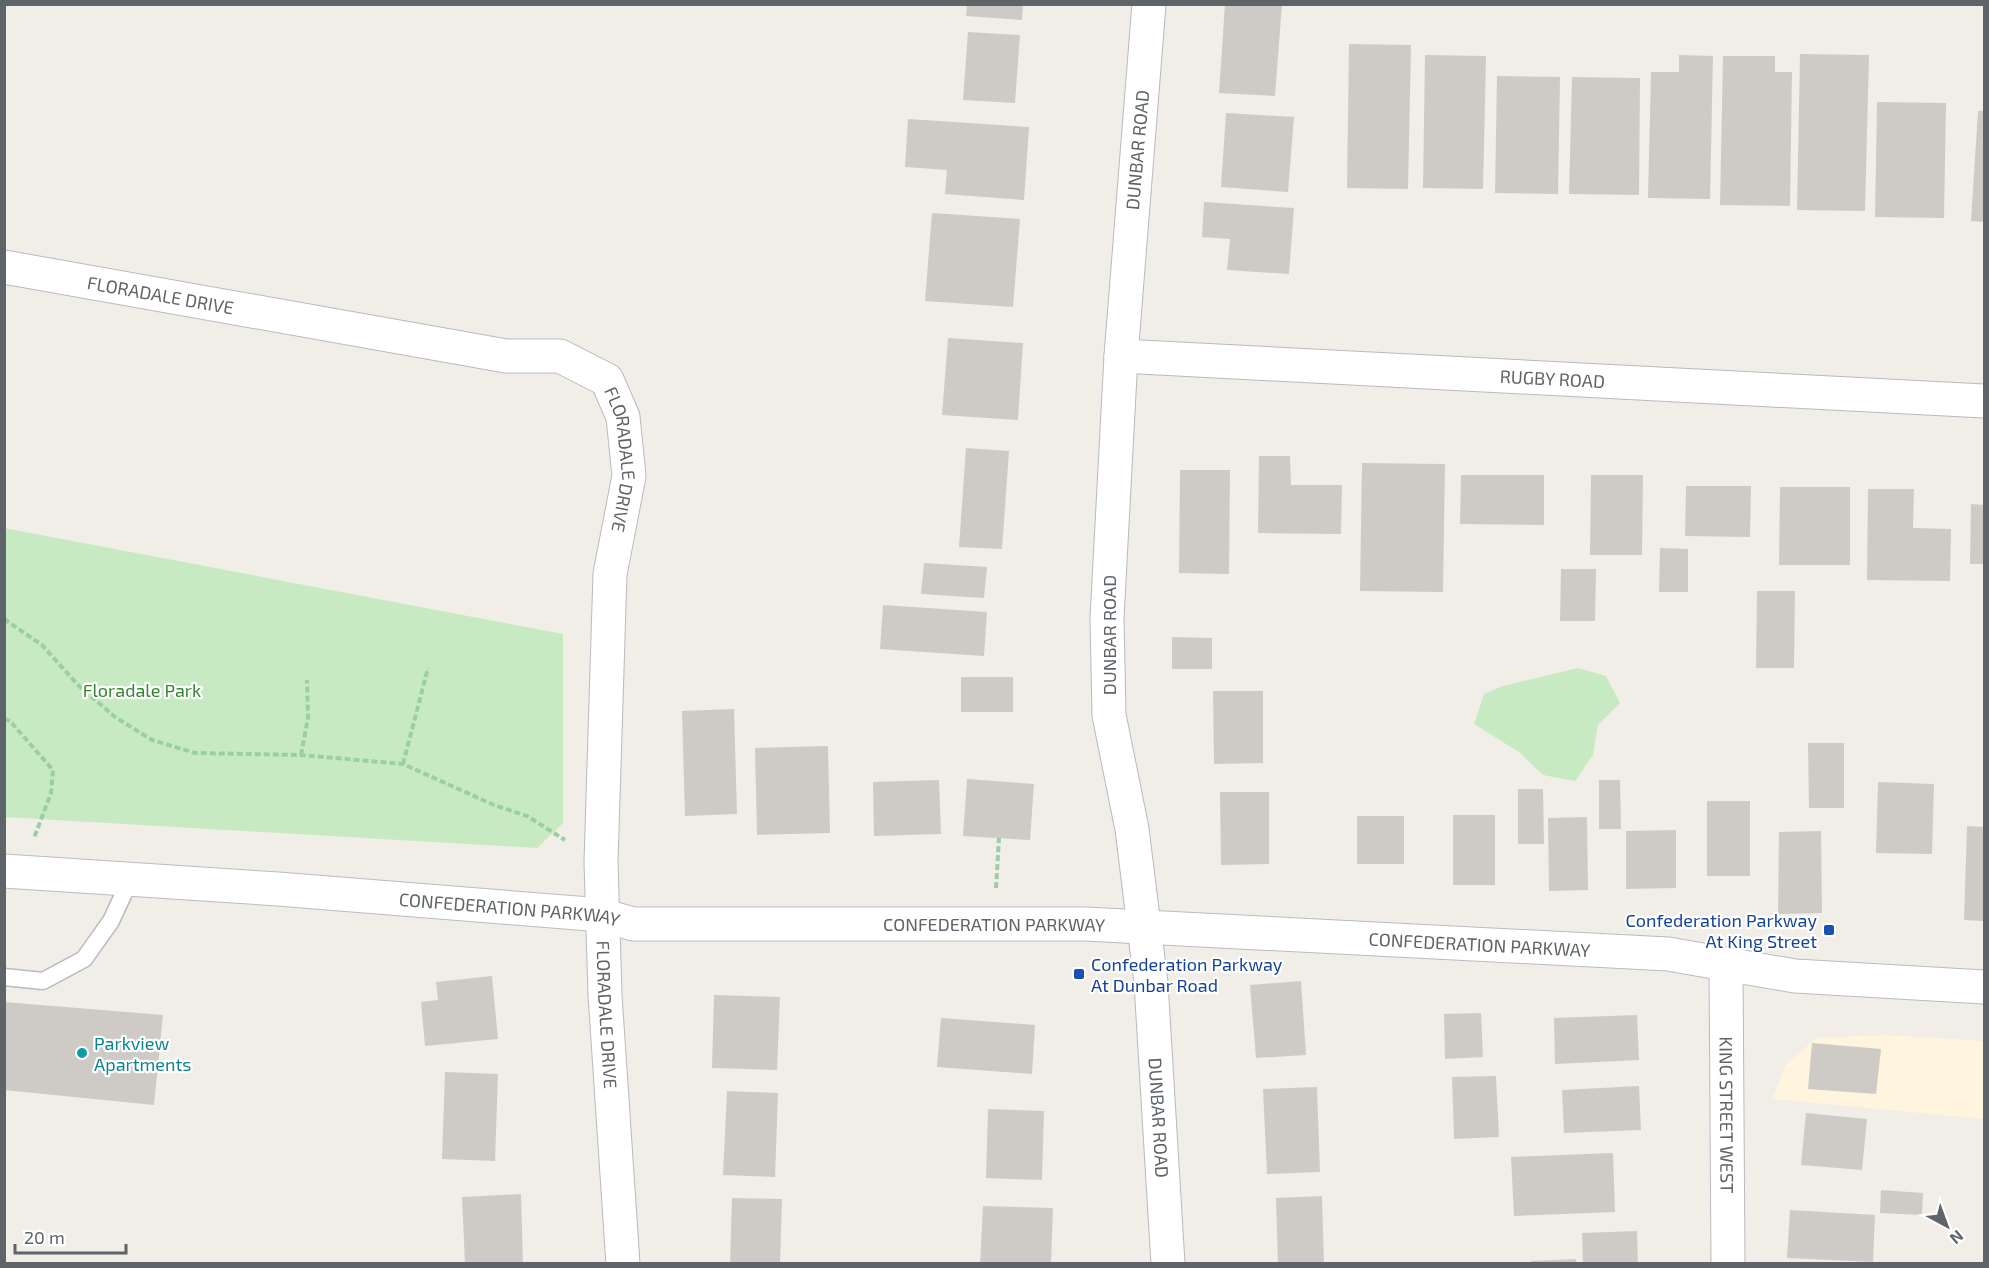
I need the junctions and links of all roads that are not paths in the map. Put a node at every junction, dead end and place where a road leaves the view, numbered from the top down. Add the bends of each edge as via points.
1 (1149, 4) edge
2 (4, 267) edge
3 (1121, 356) junction
4 (1984, 401) edge
5 (13, 872) edge
6 (130, 880) junction
7 (602, 915) junction
8 (1143, 928) junction
9 (1726, 965) junction
10 (4, 977) edge
11 (1984, 987) edge
12 (623, 1263) edge
13 (1168, 1263) edge
14 (1728, 1263) edge

1 - 3 street, DUNBAR ROAD
2 - 7 street, FLORADALE DRIVE via 506,356 560,356 607,380 623,417 628,476 610,574
3 - 4 street, RUGBY ROAD
3 - 8 street, DUNBAR ROAD via 1107,618 1109,715 1131,829
5 - 6 street, CONFEDERATION PARKWAY
6 - 7 street, CONFEDERATION PARKWAY
6 - 10 lane via 111,921 84,959 43,981
7 - 8 street, CONFEDERATION PARKWAY via 633,924 1086,924
7 - 12 street, FLORADALE DRIVE
8 - 9 street, CONFEDERATION PARKWAY via 1668,954
8 - 13 street, DUNBAR ROAD via 1151,983
9 - 11 street, CONFEDERATION PARKWAY via 1795,976
9 - 14 street, KING STREET WEST

